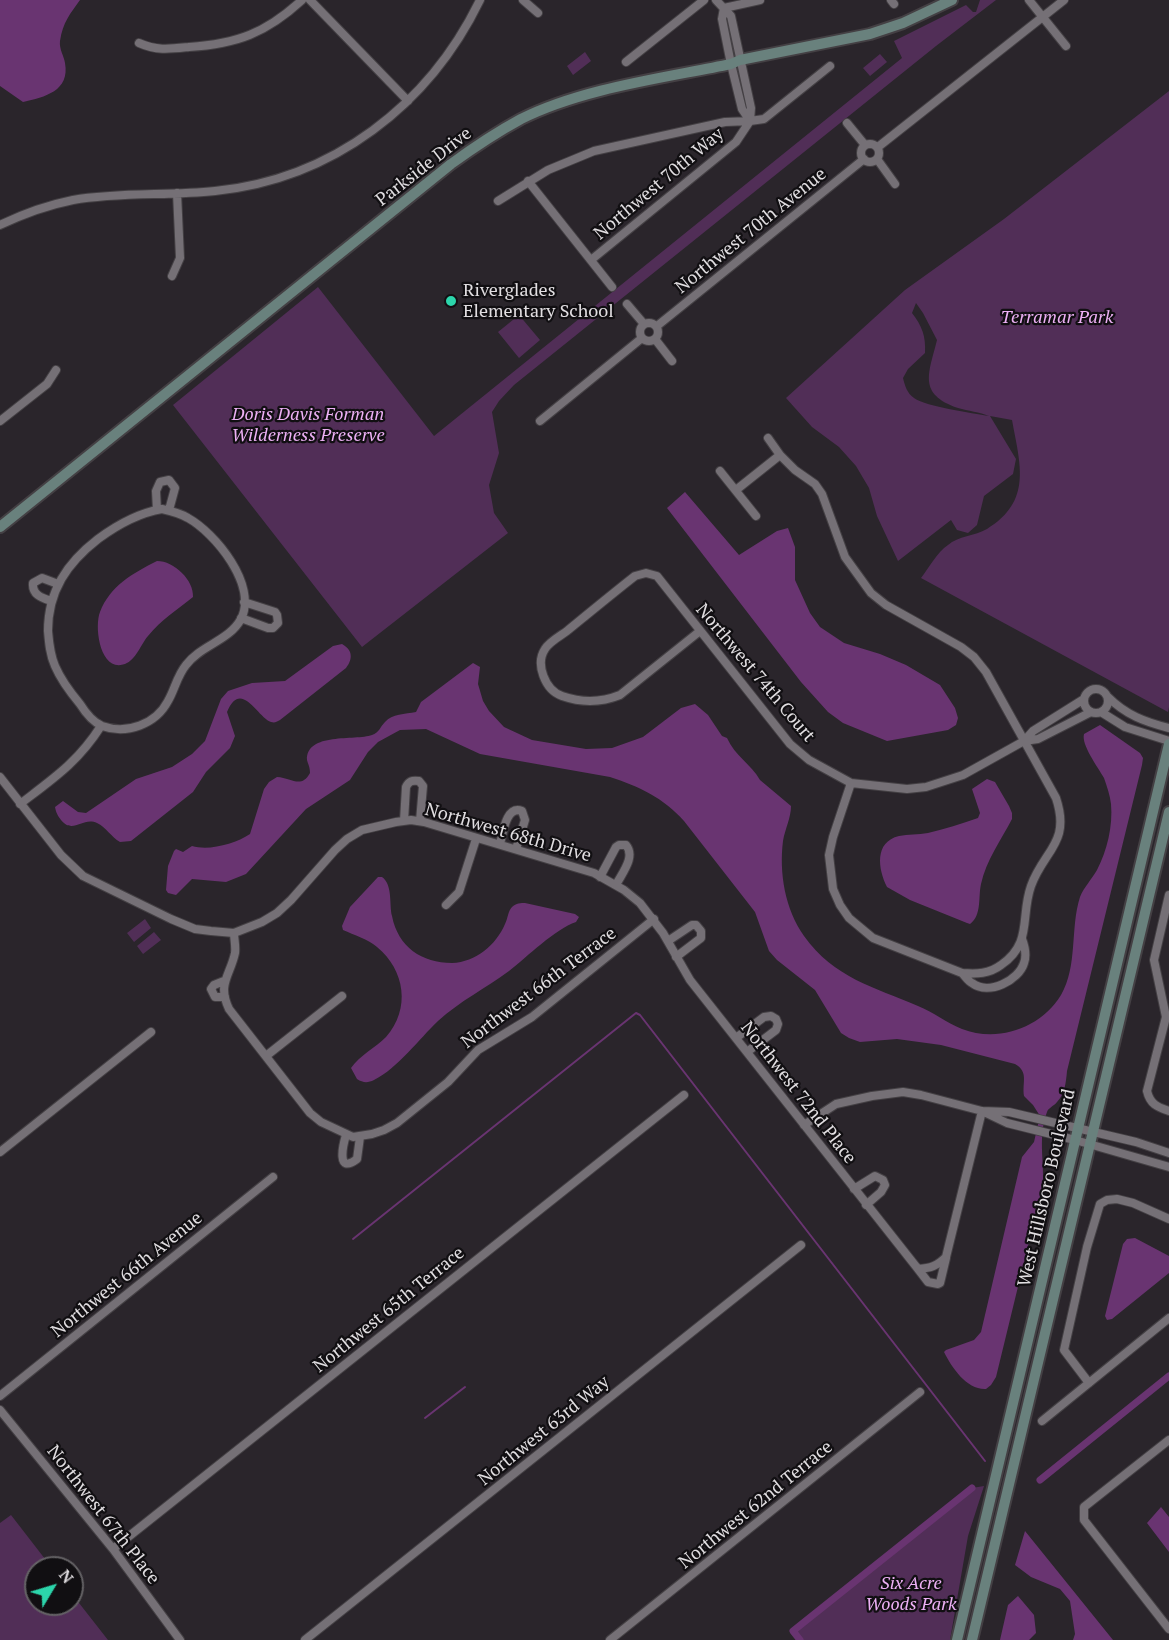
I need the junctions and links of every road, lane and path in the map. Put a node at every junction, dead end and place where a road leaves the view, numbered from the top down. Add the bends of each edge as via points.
1 (302, 0) edge
2 (310, 0) edge
3 (480, 0) edge
4 (524, 0) edge
5 (704, 0) edge
6 (716, 0) edge
7 (760, 0) edge
8 (952, 0) edge
9 (1029, 0) edge
10 (1064, 0) edge
11 (724, 8) junction
12 (538, 13) dead end
13 (1043, 17) junction
14 (732, 23) junction
15 (723, 25) junction
16 (139, 43) dead end
17 (1066, 46) dead end
18 (626, 62) dead end
19 (736, 62) junction
20 (830, 66) dead end
21 (749, 98) junction
22 (740, 100) junction
23 (408, 101) junction
24 (750, 121) junction
25 (847, 123) dead end
26 (865, 145) junction
27 (878, 147) junction
28 (864, 159) junction
29 (877, 159) junction
30 (528, 181) junction
31 (896, 183) dead end
32 (177, 194) junction
33 (498, 201) dead end
34 (0, 225) edge
35 (591, 260) junction
36 (172, 276) dead end
37 (612, 287) dead end
38 (627, 304) dead end
39 (644, 324) junction
40 (657, 326) junction
41 (642, 338) junction
42 (656, 339) junction
43 (672, 361) dead end
44 (56, 370) dead end
45 (0, 421) edge
46 (540, 421) dead end
47 (768, 438) dead end
48 (780, 455) junction
49 (720, 471) dead end
50 (736, 490) junction
51 (756, 516) dead end
52 (0, 527) edge
53 (58, 584) junction
54 (52, 597) junction
55 (244, 602) junction
56 (242, 616) junction
57 (700, 631) junction
58 (1108, 697) junction
59 (1084, 699) junction
60 (1091, 712) junction
61 (1101, 712) junction
62 (1059, 715) junction
63 (1065, 725) junction
64 (101, 726) junction
65 (1169, 728) edge
66 (1024, 741) junction
67 (1169, 742) edge
68 (0, 777) edge
69 (851, 783) junction
70 (20, 804) junction
71 (1169, 812) edge
72 (404, 821) junction
73 (420, 821) junction
74 (476, 839) junction
75 (500, 844) junction
76 (516, 849) junction
77 (600, 877) junction
78 (616, 885) junction
79 (1169, 895) edge
80 (446, 905) dead end
81 (1167, 909) edge
82 (654, 919) junction
83 (234, 933) junction
84 (1022, 939) junction
85 (668, 941) junction
86 (676, 957) junction
87 (962, 973) junction
88 (224, 981) junction
89 (342, 996) dead end
90 (225, 998) junction
91 (151, 1032) dead end
92 (736, 1038) junction
93 (747, 1052) junction
94 (266, 1056) junction
95 (684, 1095) dead end
96 (982, 1111) junction
97 (1169, 1111) edge
98 (1009, 1112) junction
99 (1007, 1123) junction
100 (804, 1125) junction
101 (1092, 1132) junction
102 (1076, 1134) junction
103 (1089, 1144) junction
104 (0, 1152) edge
105 (1169, 1153) edge
106 (1169, 1167) edge
107 (273, 1177) dead end
108 (854, 1190) junction
109 (866, 1205) junction
110 (1169, 1219) edge
111 (801, 1245) dead end
112 (946, 1257) junction
113 (918, 1269) junction
114 (1169, 1318) edge
115 (1089, 1383) junction
116 (920, 1392) dead end
117 (0, 1396) edge
118 (0, 1410) edge
119 (1042, 1421) dead end
120 (1169, 1440) edge
121 (112, 1550) junction
122 (1169, 1629) edge
123 (180, 1640) edge
124 (305, 1640) edge
125 (610, 1640) edge
126 (957, 1640) edge
127 (972, 1640) edge

1 - 16 street via 271,26 229,43 154,50
2 - 23 street
3 - 23 street via 450,54
4 - 12 street
5 - 18 street
6 - 11 street
7 - 11 street
8 - 19 street, Parkside Drive via 870,34
9 - 13 street
10 - 13 street
11 - 14 street
11 - 15 street
13 - 17 street
13 - 27 street
14 - 15 street
14 - 19 street
15 - 19 street
19 - 21 street
19 - 22 street
19 - 52 street, Parkside Drive via 583,96 522,119 484,141
20 - 24 street, Northwest 70th Way via 764,119
21 - 22 street
21 - 24 street
22 - 24 street
23 - 32 street via 363,138 304,169 246,187
24 - 30 street via 725,122 594,151
24 - 35 street, Northwest 70th Way via 736,142
25 - 26 street
26 - 27 street
26 - 28 street via 861,154
27 - 29 street
28 - 29 street
28 - 40 street, Northwest 70th Avenue
29 - 31 street
30 - 33 street
30 - 35 street
32 - 34 street via 73,201 45,207
32 - 36 street via 180,258
35 - 37 street
38 - 39 street
39 - 40 street
39 - 41 street
40 - 42 street
41 - 42 street
41 - 46 street
42 - 43 street
44 - 45 street via 47,384
47 - 48 street
48 - 50 street
48 - 66 street via 822,494 845,557 872,593 974,657
49 - 50 street
50 - 51 street
53 - 54 street
53 - 54 street via 42,578 33,583 37,595
53 - 55 street via 73,561 106,533 138,515 163,510 188,518 221,547 241,580
54 - 64 street via 48,624 54,664 88,716
55 - 56 street
55 - 56 street via 275,612 278,624 268,627
56 - 64 street via 223,638 187,663 168,701 152,720 127,729
57 - 57 street, Northwest 74th Court via 620,695 607,700 591,702 559,695 544,678 545,649 635,576 657,576
57 - 69 street, Northwest 74th Court via 790,744 809,760
58 - 59 street via 1095,689
58 - 61 street
58 - 65 street via 1132,716
59 - 60 street
59 - 62 street
60 - 61 street
60 - 63 street
61 - 67 street via 1125,727
62 - 63 street
62 - 66 street via 1033,730
63 - 66 street via 1038,739
64 - 70 street via 72,763
66 - 69 street via 945,782 907,789
66 - 84 street via 1056,798 1061,825 1027,898
67 - 102 street, West Hillsboro Boulevard
68 - 70 street
69 - 87 street via 829,855 833,889 840,905 873,938
70 - 83 street via 83,876 171,920 195,929
71 - 101 street, West Hillsboro Boulevard
72 - 73 street, Northwest 68th Drive
72 - 73 street via 406,787 414,780 423,786
72 - 83 street, Northwest 68th Drive via 362,830 347,839 277,913
73 - 74 street, Northwest 68th Drive
74 - 75 street, Northwest 68th Drive
74 - 80 street via 459,892
75 - 76 street, Northwest 68th Drive
75 - 76 street via 509,815 519,810 525,820
76 - 77 street, Northwest 68th Drive
77 - 78 street, Northwest 68th Drive
77 - 78 street via 616,847 626,845 630,858
78 - 82 street, Northwest 68th Drive
79 - 81 street
81 - 97 street via 1154,960 1166,1017 1148,1091 1157,1107
82 - 85 street, Northwest 72nd Place
82 - 94 street, Northwest 66th Terrace via 532,1017 478,1050 448,1082 384,1131 353,1136 321,1122
83 - 88 street via 235,949
84 - 87 street via 1017,950 999,967 987,973
84 - 87 street via 1025,958 1021,970 1004,983 989,988 972,984
85 - 86 street, Northwest 72nd Place
85 - 86 street via 692,925 701,931 698,942
86 - 92 street, Northwest 72nd Place
88 - 90 street
88 - 90 street via 211,989 215,997
89 - 94 street
90 - 94 street
91 - 104 street
92 - 93 street, Northwest 72nd Place
92 - 93 street via 764,1017 776,1019 776,1030
93 - 100 street, Northwest 72nd Place
95 - 121 street, Northwest 65th Terrace
96 - 98 street
96 - 99 street
96 - 100 street via 921,1095 891,1093 836,1104
96 - 112 street
98 - 99 street
98 - 102 street
99 - 102 street via 1048,1133
100 - 108 street, Northwest 72nd Place
101 - 102 street
101 - 103 street, West Hillsboro Boulevard
101 - 105 street
102 - 103 street
102 - 126 street, West Hillsboro Boulevard
103 - 106 street
103 - 127 street, West Hillsboro Boulevard
107 - 117 street, Northwest 66th Avenue
108 - 109 street, Northwest 72nd Place
108 - 109 street via 875,1176 883,1180 883,1188
109 - 113 street, Northwest 72nd Place
110 - 115 street via 1117,1199 1100,1204 1064,1350
111 - 124 street, Northwest 63rd Way
112 - 113 street via 932,1268
112 - 113 street via 938,1284 928,1282
114 - 115 street
115 - 119 street
116 - 125 street, Northwest 62nd Terrace
118 - 121 street, Northwest 67th Place
120 - 122 street via 1084,1508 1083,1514
121 - 123 street, Northwest 67th Place

